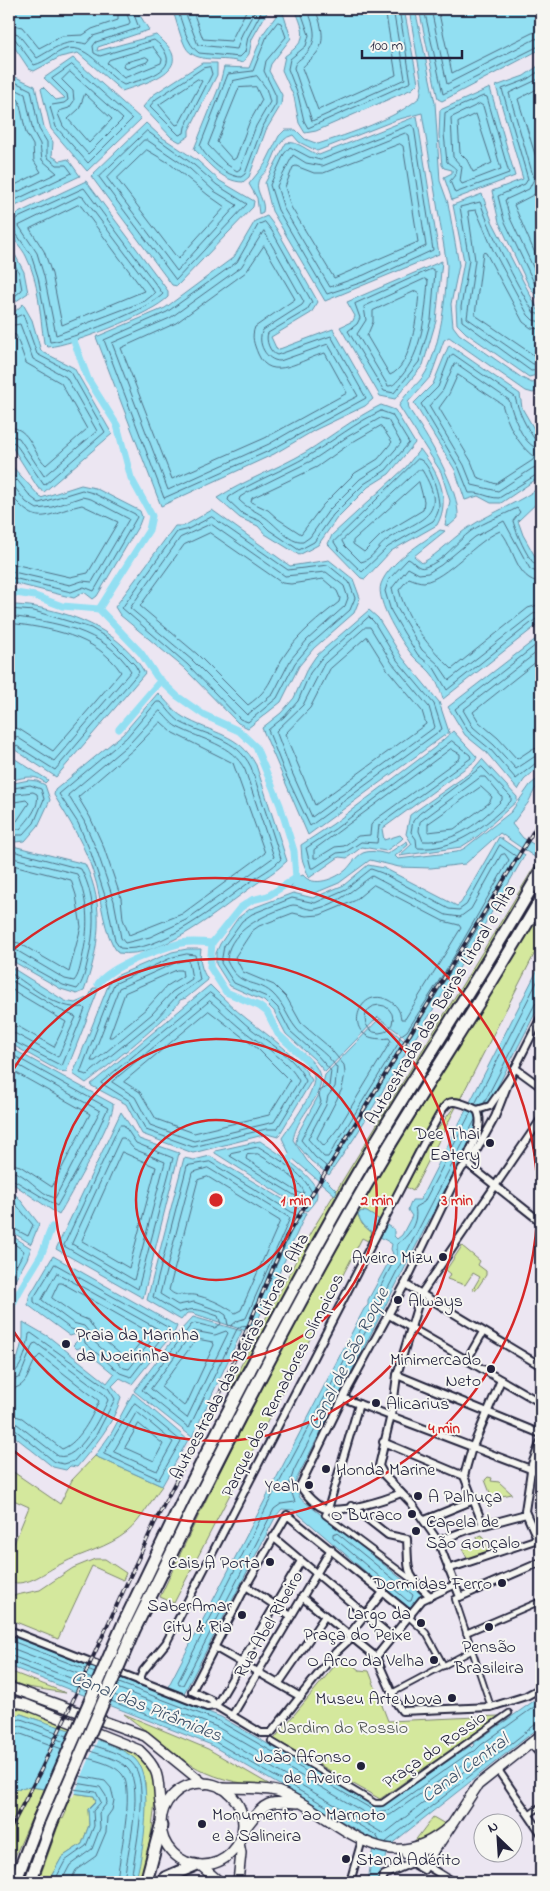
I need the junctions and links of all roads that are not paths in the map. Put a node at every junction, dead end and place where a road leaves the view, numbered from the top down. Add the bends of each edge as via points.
1 (541, 871) edge
2 (541, 898) edge
3 (541, 1017) edge
4 (515, 1068) junction
5 (511, 1076) junction
6 (541, 1087) edge
7 (477, 1110) junction
8 (541, 1119) edge
9 (468, 1164) junction
10 (496, 1186) junction
11 (541, 1222) edge
12 (405, 1284) junction
13 (421, 1294) junction
14 (389, 1315) junction
15 (410, 1328) junction
16 (483, 1332) junction
17 (468, 1360) junction
18 (541, 1366) edge
19 (397, 1375) junction
20 (501, 1380) junction
21 (343, 1398) junction
22 (541, 1403) edge
23 (359, 1404) junction
24 (487, 1412) junction
25 (391, 1415) junction
26 (541, 1434) edge
27 (541, 1441) edge
28 (383, 1442) junction
29 (473, 1447) junction
30 (531, 1470) junction
31 (541, 1473) edge
32 (464, 1476) junction
33 (401, 1493) junction
34 (474, 1500) junction
35 (351, 1506) junction
36 (328, 1509) junction
37 (526, 1514) junction
38 (425, 1520) junction
39 (483, 1525) junction
40 (273, 1537) junction
41 (540, 1538) edge
42 (438, 1541) junction
43 (541, 1547) edge
44 (332, 1549) junction
45 (301, 1561) junction
46 (541, 1562) edge
47 (448, 1569) junction
48 (316, 1573) junction
49 (412, 1580) junction
50 (454, 1585) junction
51 (246, 1586) junction
52 (384, 1591) junction
53 (430, 1596) junction
54 (302, 1597) junction
55 (460, 1597) junction
56 (541, 1601) edge
57 (276, 1605) junction
58 (365, 1613) junction
59 (291, 1616) junction
60 (325, 1616) junction
61 (410, 1616) junction
62 (9, 1630) edge
63 (466, 1634) junction
64 (349, 1637) junction
65 (392, 1637) junction
66 (214, 1647) junction
67 (471, 1651) junction
68 (376, 1657) junction
69 (242, 1662) junction
70 (444, 1666) junction
71 (259, 1671) junction
72 (139, 1681) junction
73 (278, 1683) junction
74 (9, 1687) edge
75 (541, 1688) edge
76 (392, 1693) junction
77 (301, 1697) junction
78 (9, 1701) edge
79 (216, 1706) junction
80 (491, 1707) junction
81 (509, 1713) dead end
82 (232, 1716) junction
83 (541, 1735) edge
84 (271, 1741) dead end
85 (531, 1744) junction
86 (541, 1755) edge
87 (498, 1770) junction
88 (204, 1784) junction
89 (221, 1788) junction
90 (301, 1804) junction
91 (541, 1806) edge
92 (529, 1815) junction
93 (162, 1820) junction
94 (243, 1831) junction
95 (541, 1833) edge
96 (440, 1839) junction
97 (362, 1840) junction
98 (239, 1843) junction
99 (418, 1849) junction
100 (197, 1865) junction
101 (428, 1865) junction
102 (20, 1867) junction
103 (9, 1882) edge
104 (15, 1882) edge
105 (30, 1882) edge
106 (146, 1882) edge
107 (161, 1882) edge
108 (220, 1882) edge
109 (238, 1882) edge
110 (350, 1882) edge
111 (382, 1882) edge
112 (453, 1882) edge

1 - 102 highway, Autoestrada das Beiras Litoral e Alta, bridge via 370,1151 306,1264 182,1502 122,1627
2 - 105 highway, Autoestrada das Beiras Litoral e Alta, bridge via 382,1157 257,1382 134,1630 51,1824
3 - 4 street
4 - 5 street
4 - 6 street
5 - 7 street via 490,1106
5 - 9 street via 495,1117
7 - 9 street via 481,1125 471,1146
7 - 72 street, Parque dos Remadores Olímpicos via 455,1100 440,1114 166,1643 143,1671
8 - 10 street
9 - 10 street
9 - 12 street via 455,1180
10 - 11 street
10 - 13 street
12 - 13 street
12 - 14 street
13 - 15 street
13 - 16 street
14 - 15 street
14 - 21 street
15 - 17 street
15 - 19 street
16 - 17 street
16 - 18 street
17 - 20 street
19 - 24 street
19 - 25 street
20 - 22 street
20 - 24 street
21 - 23 street
21 - 36 street via 300,1484 306,1494
23 - 25 street
23 - 36 street
24 - 26 street
24 - 29 street
25 - 28 street
25 - 29 street
27 - 30 street
28 - 32 street
28 - 33 street via 380,1470
29 - 30 street
29 - 32 street
30 - 31 street
30 - 37 street
32 - 34 street
33 - 35 street
33 - 38 street
34 - 38 street
34 - 39 street
35 - 36 street
35 - 49 street via 392,1536 407,1539
36 - 49 street via 325,1515
37 - 39 street
37 - 41 street
38 - 42 street
39 - 42 street
40 - 44 street via 287,1515
40 - 45 street
40 - 51 street
41 - 43 street
41 - 47 street
42 - 47 street
44 - 48 street, Rua Abel Ribeiro
44 - 52 street
45 - 48 street
45 - 57 street
46 - 55 street
47 - 50 street
48 - 54 street, Rua Abel Ribeiro
48 - 58 street
49 - 53 street
50 - 53 street
50 - 55 street
51 - 57 street
51 - 66 street
52 - 58 street
52 - 61 street
53 - 61 street via 422,1600
54 - 59 street, Rua Abel Ribeiro
54 - 60 street
55 - 63 street via 455,1599
56 - 63 street
57 - 59 street
57 - 69 street
58 - 64 street
58 - 65 street
59 - 71 street, Rua Abel Ribeiro
60 - 64 street
60 - 73 street
61 - 65 street
61 - 70 street via 426,1633
62 - 72 street
63 - 67 street
64 - 68 street
64 - 77 street
65 - 68 street
66 - 69 street
66 - 79 street via 192,1691
67 - 70 street
67 - 80 street
68 - 76 street
69 - 71 street
69 - 79 street
70 - 76 street
71 - 73 street
71 - 82 street, Rua Abel Ribeiro
72 - 79 street via 207,1707
73 - 77 street
74 - 88 main road via 145,1736
75 - 80 street
76 - 80 street via 402,1711
77 - 82 street via 271,1733 261,1733
78 - 93 main road via 25,1704 139,1750 159,1776
79 - 82 street
81 - 84 street, Praça do Rossio via 382,1802 375,1803
83 - 85 main road
85 - 86 street
85 - 87 main road
87 - 92 street
87 - 96 main road via 478,1784
88 - 89 main road
88 - 93 main road via 178,1792 168,1802
89 - 90 main road via 280,1792
89 - 94 main road via 239,1806
90 - 94 main road via 268,1803
90 - 97 main road
91 - 92 street
92 - 95 street
93 - 100 main road via 164,1839 171,1852
93 - 106 highway
94 - 98 main road
96 - 99 main road
96 - 101 street
97 - 99 main road via 403,1854
97 - 110 street
98 - 100 main road via 220,1861
98 - 109 main road
99 - 101 street via 424,1864
100 - 107 highway
100 - 108 main road
101 - 111 street via 424,1870 412,1862 384,1875
101 - 112 street
102 - 103 highway
102 - 104 highway, Autoestrada das Beiras Litoral e Alta

